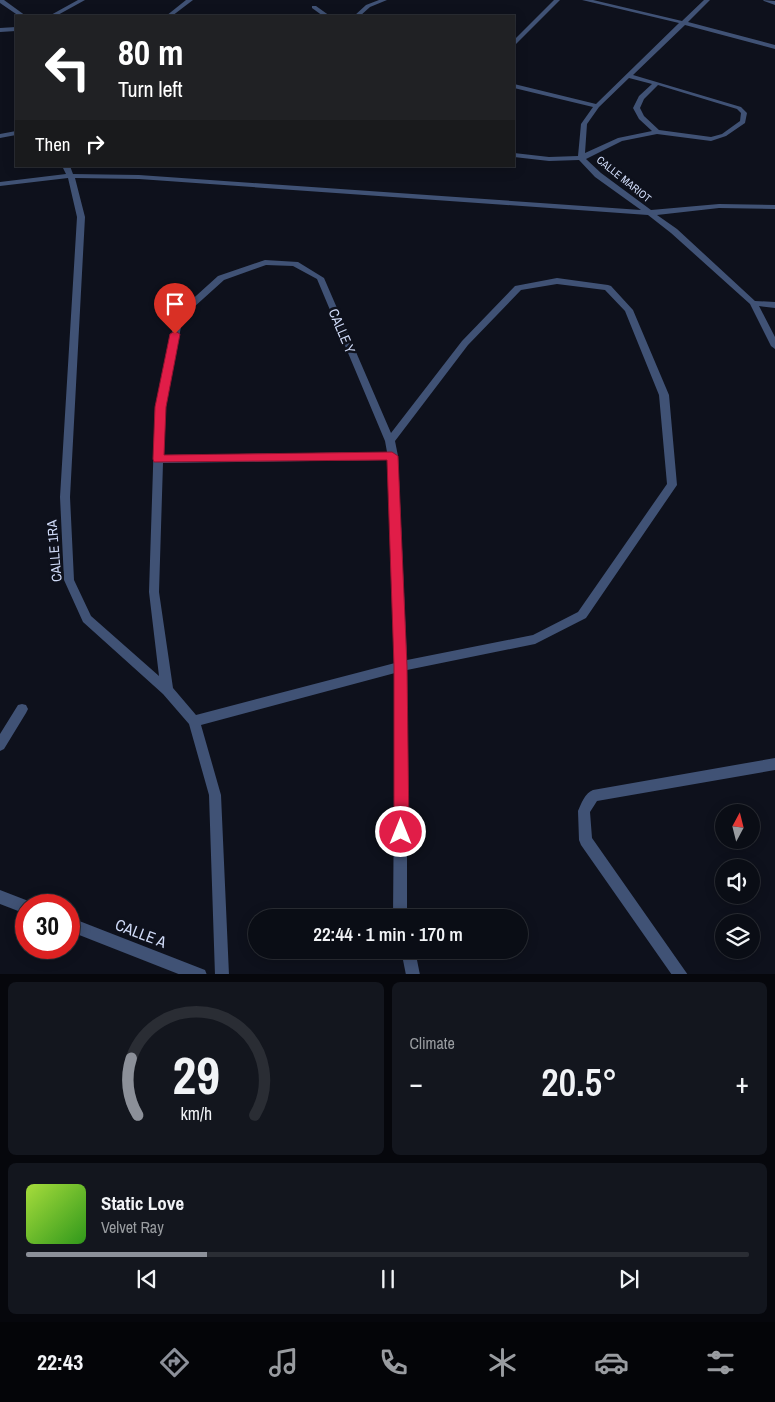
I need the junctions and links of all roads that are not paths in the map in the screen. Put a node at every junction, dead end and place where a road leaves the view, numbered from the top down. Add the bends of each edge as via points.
1 (0, 0) edge
2 (82, 0) edge
3 (190, 0) edge
4 (384, 0) edge
5 (557, 0) edge
6 (585, 0) edge
7 (707, 0) edge
8 (766, 0) edge
9 (775, 2) edge
10 (314, 7) dead end
11 (22, 15) edge
12 (54, 15) edge
13 (170, 15) edge
14 (326, 15) edge
15 (358, 15) edge
16 (685, 23) junction
17 (15, 29) edge
18 (0, 30) edge
19 (515, 42) edge
20 (775, 47) edge
21 (628, 76) junction
22 (657, 83) junction
23 (515, 86) edge
24 (597, 106) junction
25 (657, 132) junction
26 (15, 133) edge
27 (0, 136) edge
28 (515, 155) edge
29 (581, 158) junction
30 (68, 171) edge
31 (0, 184) edge
32 (775, 207) edge
33 (649, 213) junction
34 (753, 303) junction
35 (775, 305) edge
36 (775, 346) edge
37 (390, 441) junction
38 (392, 456) junction
39 (158, 459) junction
40 (400, 666) junction
41 (167, 690) junction
42 (22, 710) dead end
43 (194, 721) junction
44 (0, 745) edge
45 (775, 764) edge
46 (0, 897) edge
47 (15, 903) edge
48 (400, 909) edge
49 (80, 928) edge
50 (410, 959) edge
51 (200, 974) edge
52 (222, 974) edge
53 (413, 974) edge
54 (681, 974) edge

1 - 11 street
2 - 12 street
3 - 13 street
4 - 15 street via 368,6
5 - 19 street
6 - 16 street
7 - 16 street, CALLE MARIOT
8 - 9 street
10 - 14 street
16 - 20 street
16 - 21 street, CALLE MARIOT
17 - 18 street
21 - 22 street
21 - 24 street, CALLE MARIOT
22 - 25 street via 638,100 636,108 638,115
22 - 25 street via 739,108 744,113 743,122 724,135 711,139
23 - 24 street
24 - 29 street, CALLE MARIOT via 584,124
25 - 29 street via 620,139
26 - 27 street
28 - 29 street
29 - 33 street, CALLE MARIOT via 598,175
30 - 31 street
30 - 33 street
30 - 41 street, CALLE 1RA via 81,217 64,498 69,580 88,619
32 - 33 street via 719,206
33 - 34 street, CALLE MARIOT via 674,231
34 - 35 street
34 - 36 street, CALLE MARIOT
37 - 38 street, CALLE Y
37 - 39 street, CALLE Y via 320,278 294,264 265,262 221,278 179,316 160,407
37 - 40 street via 465,343 518,288 557,281 608,288 629,310 664,396 672,486 582,615 535,639
38 - 39 street
38 - 40 street, CALLE Y
39 - 41 street, CALLE Y via 154,592
40 - 43 street
40 - 48 street, CALLE Y
41 - 43 street, CALLE 1RA
42 - 44 street
43 - 52 street, CALLE 1RA via 215,795
45 - 54 street via 592,796 584,811 586,840
46 - 47 street
49 - 51 street, CALLE A
50 - 53 street

